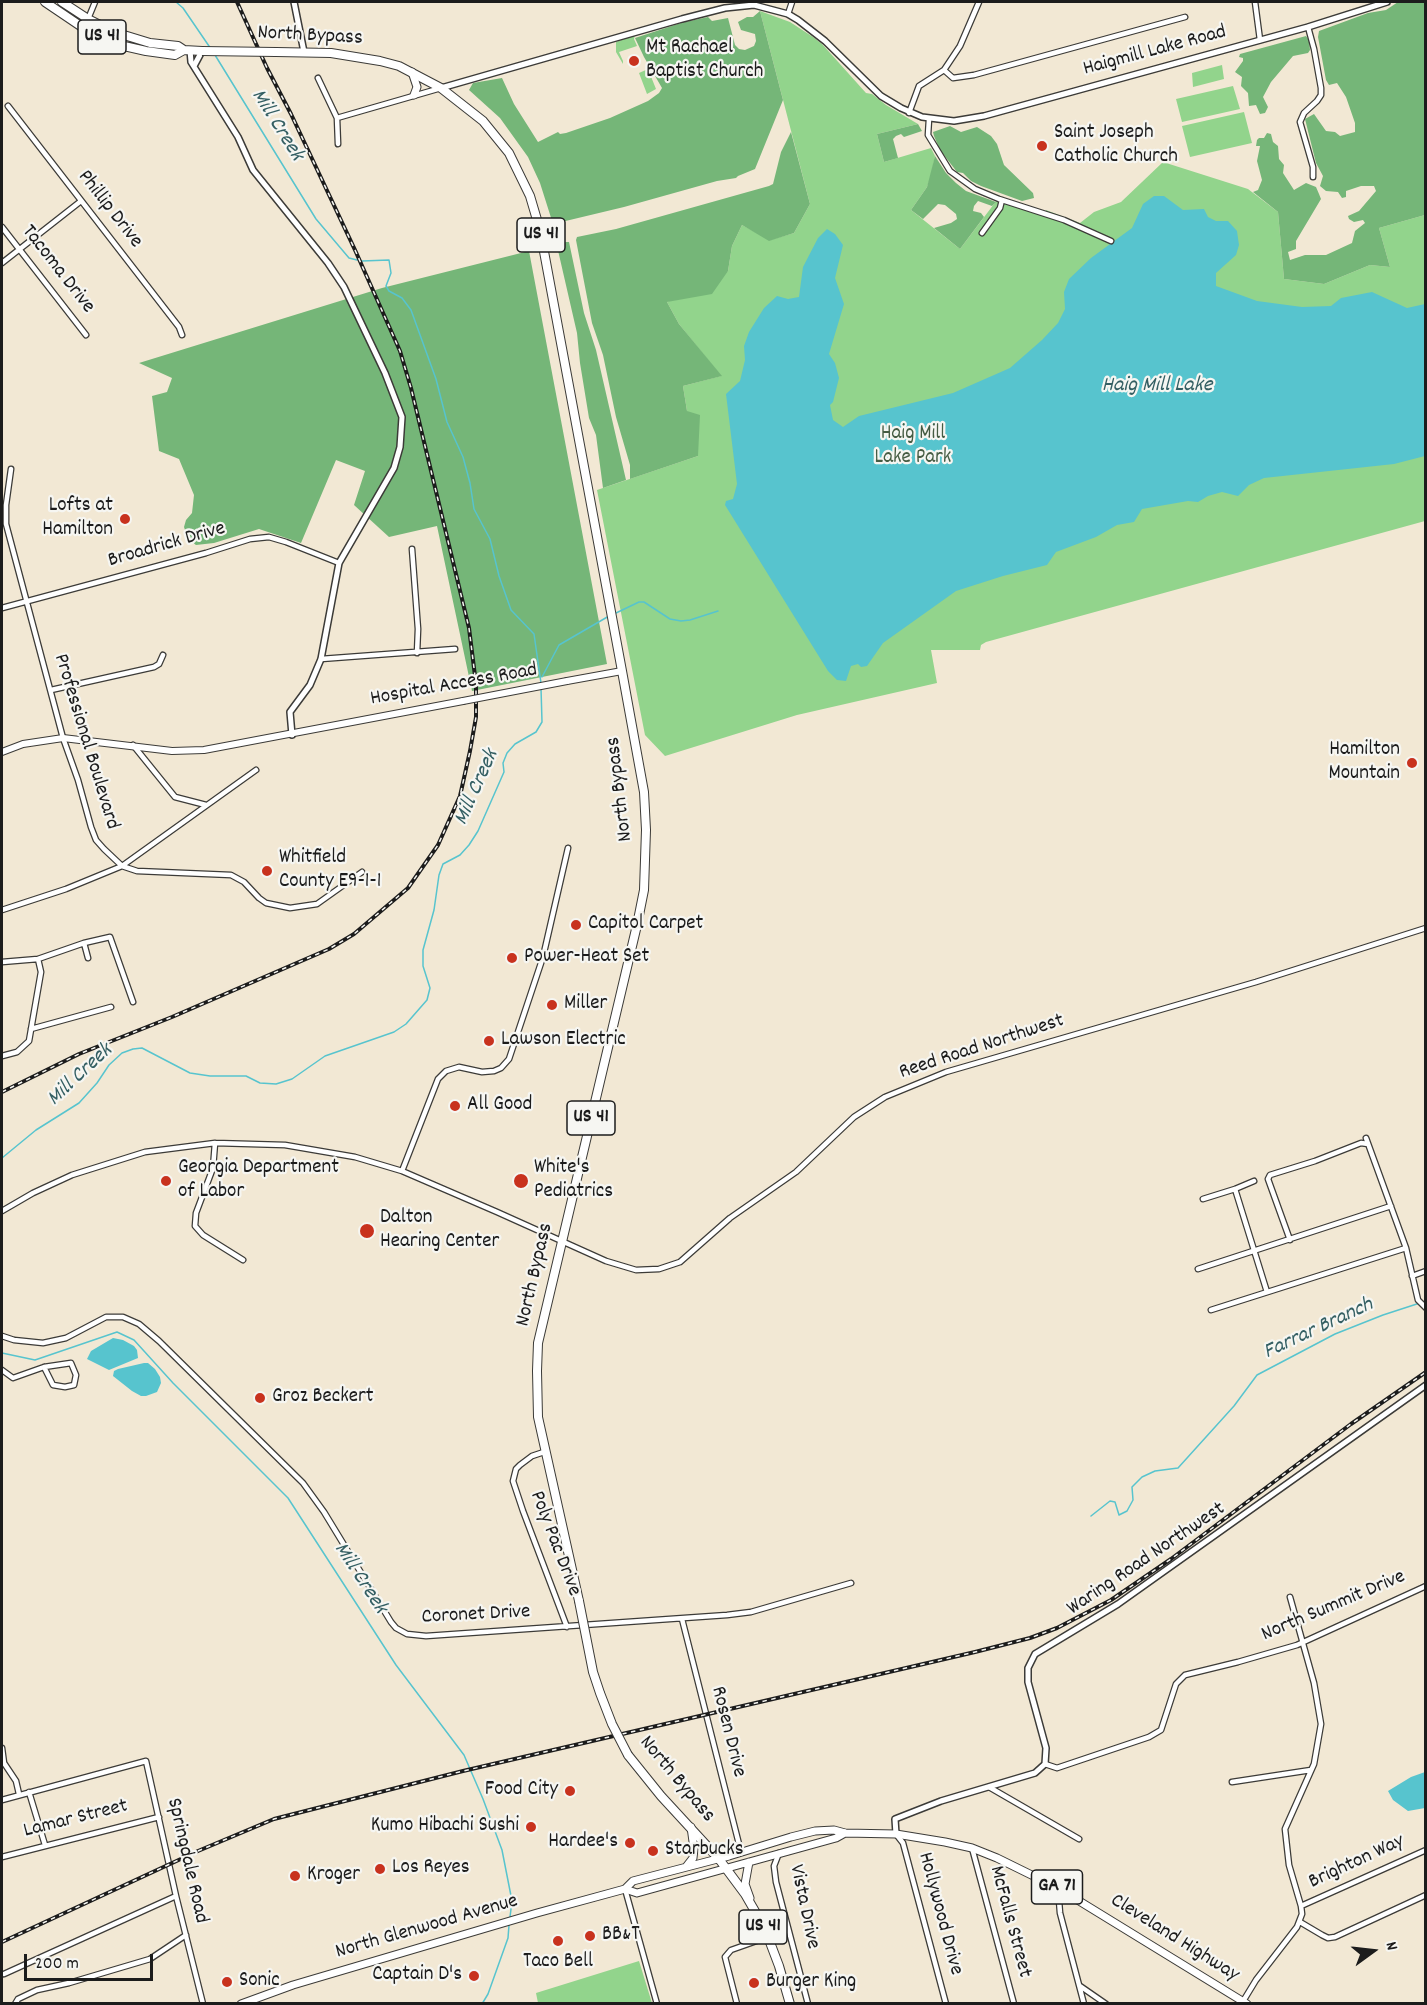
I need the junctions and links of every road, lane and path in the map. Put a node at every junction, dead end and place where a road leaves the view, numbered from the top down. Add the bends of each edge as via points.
1 (45, 2) edge
2 (62, 2) edge
3 (95, 2) edge
4 (294, 2) edge
5 (792, 2) edge
6 (979, 2) edge
7 (1255, 2) edge
8 (1387, 2) edge
9 (788, 14) junction
10 (1185, 17) dead end
11 (88, 19) junction
12 (1308, 27) junction
13 (1260, 40) junction
14 (187, 50) junction
15 (202, 51) junction
16 (304, 52) junction
17 (194, 66) junction
18 (945, 70) junction
19 (412, 72) junction
20 (318, 78) dead end
21 (441, 88) junction
22 (414, 95) junction
23 (8, 106) dead end
24 (909, 113) junction
25 (337, 118) junction
26 (929, 119) junction
27 (338, 144) dead end
28 (1313, 177) dead end
29 (1002, 200) junction
30 (81, 201) junction
31 (2, 226) edge
32 (982, 233) dead end
33 (1112, 242) dead end
34 (20, 249) junction
35 (2, 263) edge
36 (86, 335) dead end
37 (182, 335) dead end
38 (11, 469) dead end
39 (412, 549) dead end
40 (339, 563) junction
41 (26, 602) junction
42 (2, 608) edge
43 (455, 649) dead end
44 (417, 653) junction
45 (163, 655) dead end
46 (321, 659) junction
47 (622, 671) junction
48 (51, 690) junction
49 (291, 735) junction
50 (63, 738) junction
51 (133, 746) junction
52 (2, 752) edge
53 (256, 770) dead end
54 (207, 806) junction
55 (568, 848) dead end
56 (122, 866) junction
57 (362, 872) dead end
58 (2, 910) edge
59 (1425, 928) edge
60 (84, 943) junction
61 (88, 958) dead end
62 (38, 959) junction
63 (2, 962) edge
64 (133, 1002) dead end
65 (111, 1007) dead end
66 (31, 1029) junction
67 (2, 1056) edge
68 (215, 1143) junction
69 (402, 1171) junction
70 (1254, 1181) dead end
71 (1235, 1189) junction
72 (1203, 1199) dead end
73 (1391, 1206) junction
74 (2, 1211) edge
75 (1290, 1240) junction
76 (562, 1241) junction
77 (1406, 1248) junction
78 (1255, 1252) junction
79 (243, 1260) dead end
80 (1198, 1269) dead end
81 (1425, 1271) edge
82 (1412, 1276) junction
83 (1267, 1292) junction
84 (1425, 1308) edge
85 (1211, 1310) dead end
86 (2, 1336) edge
87 (44, 1367) junction
88 (2, 1370) edge
89 (1425, 1385) edge
90 (544, 1452) junction
91 (851, 1584) dead end
92 (1425, 1586) edge
93 (1290, 1597) dead end
94 (682, 1619) junction
95 (567, 1627) junction
96 (1303, 1642) junction
97 (2, 1748) edge
98 (1045, 1764) junction
99 (1311, 1770) junction
100 (1232, 1782) dead end
101 (989, 1787) junction
102 (29, 1792) junction
103 (19, 1794) junction
104 (2, 1800) edge
105 (159, 1817) junction
106 (691, 1827) junction
107 (845, 1833) junction
108 (896, 1834) junction
109 (1080, 1839) dead end
110 (45, 1845) junction
111 (972, 1848) junction
112 (1425, 1850) edge
113 (741, 1852) junction
114 (779, 1853) junction
115 (2, 1857) edge
116 (719, 1859) junction
117 (749, 1862) junction
118 (686, 1867) junction
119 (726, 1869) junction
120 (1058, 1888) junction
121 (625, 1889) junction
122 (1425, 1895) edge
123 (176, 1896) junction
124 (1301, 1906) junction
125 (755, 1911) junction
126 (1300, 1922) junction
127 (186, 1935) junction
128 (768, 1937) junction
129 (4, 1974) dead end
130 (1080, 1986) junction
131 (1244, 2003) edge
132 (15, 2004) edge
133 (203, 2004) edge
134 (241, 2004) edge
135 (657, 2004) edge
136 (737, 2004) edge
137 (790, 2004) edge
138 (808, 2004) edge
139 (946, 2004) edge
140 (1014, 2004) edge
141 (1084, 2004) edge
142 (1106, 2004) edge

1 - 14 highway, US 41 via 82,27 124,46 168,54
2 - 11 highway, US 41
3 - 11 street
4 - 16 street
5 - 9 street
6 - 18 street
7 - 13 street
8 - 12 street, Haigmill Lake Road
9 - 21 street via 754,5 725,8
9 - 24 street, Haigmill Lake Road via 825,41 881,96
10 - 18 street via 960,78 953,78
11 - 14 highway, US 41 via 131,38
12 - 13 street, Haigmill Lake Road
12 - 28 street via 1321,95 1300,122
13 - 26 street, Haigmill Lake Road via 984,116 954,121
14 - 15 highway, North Bypass / US 41
14 - 17 street
15 - 16 highway, North Bypass / US 41, bridge
15 - 17 street
16 - 19 highway, North Bypass / US 41 via 356,56
17 - 40 street via 238,137 253,170 344,287 386,373 402,417 394,468
18 - 24 street via 919,87
19 - 21 highway, North Bypass / US 41
19 - 22 main road via 417,87
20 - 25 street
21 - 22 street
21 - 47 highway, North Bypass / US 41 via 483,121 499,140 530,196 540,230
22 - 25 street
23 - 30 street, Phillip Drive
24 - 26 street, Haigmill Lake Road
25 - 27 street
26 - 29 street via 928,135 950,171 975,189
29 - 32 street
29 - 33 street via 1064,220
30 - 34 street
30 - 37 street, Phillip Drive
31 - 34 street, Tacoma Drive
34 - 35 street
34 - 36 street, Tacoma Drive
38 - 41 street, Professional Boulevard via 6,524
39 - 44 street
40 - 41 street, Broadrick Drive via 269,537 250,539
40 - 46 street
41 - 42 street, Broadrick Drive
41 - 48 street, Professional Boulevard
43 - 44 street
44 - 46 street
45 - 48 street via 154,667
46 - 49 street via 310,685 290,712
47 - 49 main road, Hospital Access Road, bridge
47 - 76 highway, North Bypass / US 41 via 644,792 644,890
48 - 50 street, Professional Boulevard
49 - 51 main road, Hospital Access Road via 204,750
50 - 51 main road, Hospital Access Road
50 - 52 main road, Hospital Access Road
50 - 56 street, Professional Boulevard via 96,840
51 - 54 street via 175,797
53 - 54 street
54 - 56 street
55 - 69 street via 543,957 509,1059 494,1071 459,1067 438,1079
56 - 57 street via 137,871 231,875 266,903 290,908 317,904
56 - 58 street
59 - 76 street, Reed Road Northwest via 1256,982 946,1072 895,1093 854,1117 796,1172 672,1265 636,1270 606,1262
60 - 61 street
60 - 62 street
60 - 64 street via 110,937
62 - 63 street
62 - 66 street via 41,972
65 - 66 street
66 - 67 street via 29,1041 17,1052
68 - 69 street, Reed Road Northwest via 303,1147
68 - 74 street, Reed Road Northwest via 145,1152 94,1167
68 - 79 street via 213,1168 195,1226
69 - 76 street, Reed Road Northwest
70 - 71 street
71 - 72 street
71 - 78 street
73 - 75 street
73 - 75 street via 1367,1141 1361,1143 1270,1175 1268,1179
73 - 77 street
75 - 78 street
76 - 90 highway, North Bypass / US 41 via 538,1343 537,1399
77 - 82 street
77 - 83 street
78 - 80 street
78 - 83 street
81 - 82 street
82 - 84 street via 1418,1300
83 - 85 street
86 - 95 street, Coronet Drive via 43,1343 66,1338 106,1317 123,1317 139,1324 303,1483 391,1622 403,1632 426,1636
87 - 87 street via 71,1363 76,1375 74,1385 53,1385
87 - 88 street via 13,1378
89 - 98 street, Waring Road Northwest via 1118,1604 1035,1654 1028,1668 1028,1682 1047,1752
90 - 95 street, Poly Pac Drive via 520,1465 513,1481
90 - 106 highway, North Bypass / US 41, bridge via 593,1672 612,1724 628,1755
91 - 94 street, Coronet Drive via 751,1612
92 - 96 street, North Summit Drive
93 - 96 street
94 - 95 street, Coronet Drive
94 - 113 street, Rosen Drive
96 - 98 street, North Summit Drive via 1185,1675 1176,1684 1161,1730 1057,1768
96 - 99 street via 1320,1714
97 - 103 street via 4,1763
98 - 101 street via 1035,1773
99 - 100 street
99 - 124 street via 1285,1829 1288,1865
101 - 108 street via 895,1819
101 - 109 street
102 - 103 street
102 - 105 street, Springdale Road via 146,1761
102 - 110 street
103 - 104 street
105 - 110 street, Lamar Street
105 - 123 street, Springdale Road
106 - 116 highway, North Bypass / US 41
106 - 118 main road via 693,1858
107 - 108 main road, Cleveland Highway / GA 71
107 - 113 main road, Cleveland Highway / GA 71 via 815,1831
107 - 114 main road, Cleveland Highway / GA 71
108 - 111 main road, Cleveland Highway / GA 71
108 - 139 street, Hollywood Drive via 903,1843
110 - 115 street, Lamar Street
111 - 120 main road, Cleveland Highway / GA 71
111 - 140 street, McFalls Street
112 - 124 street, Brighton Way
113 - 116 main road, Cleveland Highway / GA 71
114 - 117 main road, Cleveland Highway / GA 71
114 - 138 street, Vista Drive via 774,1866 776,1882
116 - 118 main road, North Glenwood Avenue
116 - 119 highway, North Bypass / US 41
117 - 119 main road, Cleveland Highway / GA 71
117 - 125 main road via 745,1884
118 - 121 main road, North Glenwood Avenue via 633,1881
119 - 121 main road, North Glenwood Avenue via 637,1893
119 - 125 highway, North Bypass / US 41
120 - 130 street
120 - 131 main road, Cleveland Highway / GA 71
121 - 134 main road, North Glenwood Avenue via 272,1991
121 - 135 street
122 - 126 street, Brighton Way via 1328,1938
123 - 127 street, Springdale Road
123 - 129 street
124 - 126 street
125 - 128 highway, North Bypass / US 41
126 - 131 street via 1256,1980
127 - 132 street via 150,1959 37,1990
127 - 133 street, Springdale Road
128 - 136 street via 731,1950 724,1957
128 - 137 highway, North Bypass / US 41
130 - 141 street
130 - 142 street

